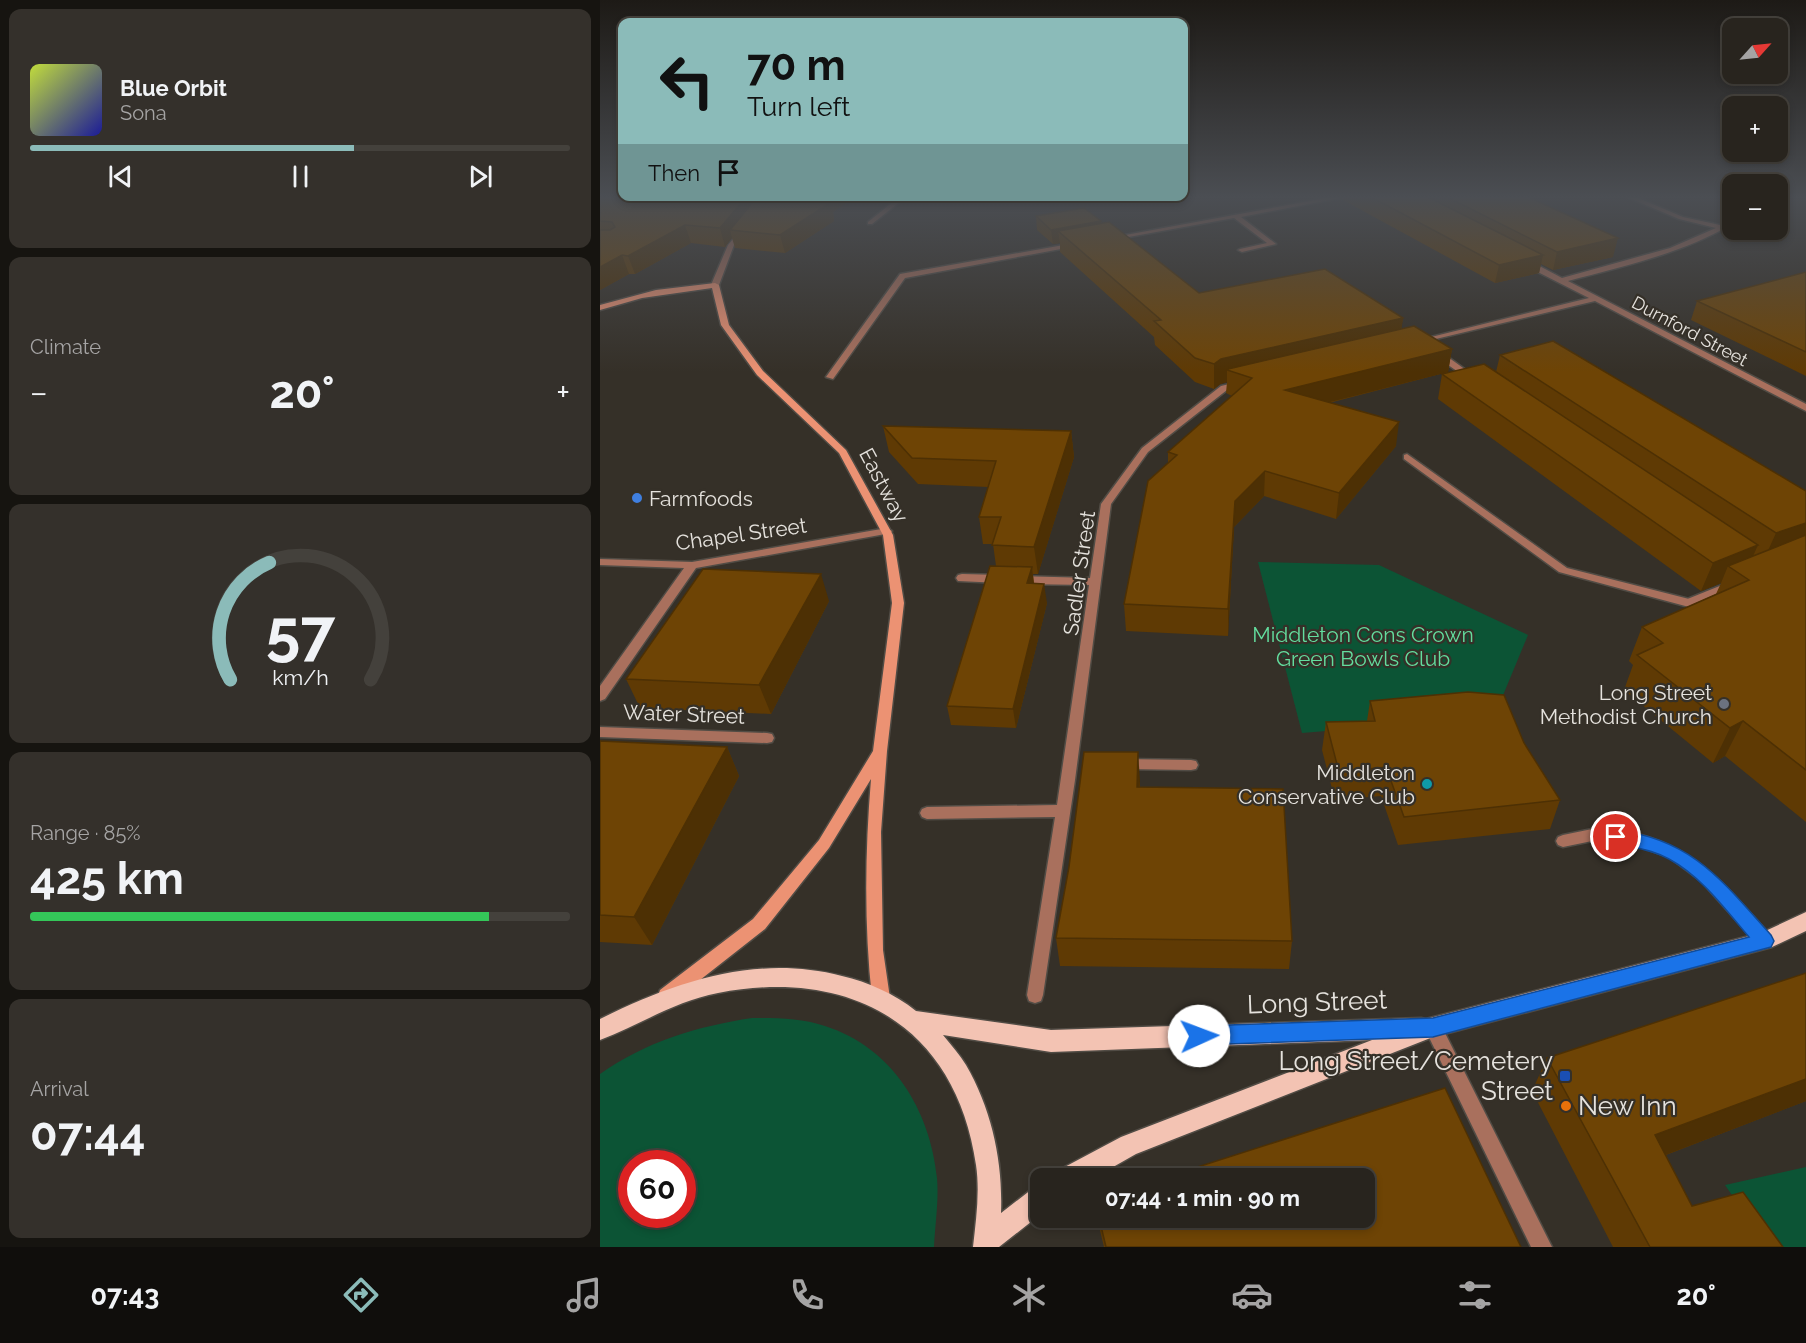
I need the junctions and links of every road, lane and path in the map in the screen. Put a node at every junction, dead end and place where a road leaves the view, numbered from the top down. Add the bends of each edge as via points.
1 (727, 255) edge
2 (1017, 255) edge
3 (1653, 255) edge
4 (1521, 260) edge
5 (1561, 281) junction
6 (715, 285) junction
7 (1596, 298) junction
8 (600, 308) edge
9 (1420, 341) junction
10 (1408, 344) edge
11 (830, 377) dead end
12 (1258, 380) edge
13 (1478, 381) edge
14 (1806, 408) edge
15 (1407, 457) dead end
16 (886, 531) junction
17 (600, 562) edge
18 (692, 565) junction
19 (962, 578) dead end
20 (1095, 582) junction
21 (1740, 582) edge
22 (600, 696) edge
23 (600, 732) edge
24 (767, 738) dead end
25 (880, 751) junction
26 (1114, 763) edge
27 (1191, 765) dead end
28 (1063, 811) junction
29 (927, 813) dead end
30 (1563, 841) dead end
31 (1806, 921) edge
32 (1765, 941) junction
33 (1035, 995) dead end
34 (881, 998) junction
35 (661, 1000) junction
36 (916, 1021) junction
37 (1433, 1028) junction
38 (600, 1030) edge
39 (1088, 1168) edge
40 (1030, 1207) edge
41 (987, 1244) edge
42 (1542, 1247) edge

1 - 6 street
2 - 11 street via 903,276
3 - 5 street
4 - 5 street, Durnford Street
5 - 7 street, Durnford Street
6 - 8 street via 664,290
6 - 16 street, Eastway via 725,325 760,373 843,452
7 - 9 street
7 - 14 street, Durnford Street
9 - 10 street
9 - 13 street
12 - 20 street, Sadler Street via 1224,388 1145,450 1106,504
15 - 21 street via 1563,570 1689,603
16 - 18 street, Chapel Street
16 - 25 street, Eastway via 898,603
17 - 18 street, Chapel Street
18 - 22 street
19 - 20 street
20 - 28 street, Sadler Street via 1076,763
23 - 24 street, Water Street
25 - 34 street, Eastway via 874,870
25 - 35 street, Eastway via 824,844 759,924
26 - 27 street
28 - 29 street
28 - 33 street, Sadler Street
30 - 32 street via 1597,834 1636,839 1674,853 1706,876
31 - 32 main road, Long Street
32 - 37 main road, Long Street
34 - 35 main road via 849,985 814,978 764,976 718,983
34 - 36 main road
35 - 38 main road
36 - 37 main road, Long Street via 1051,1041
36 - 41 main road via 952,1059 974,1105 988,1166
37 - 39 main road, Long Street via 1129,1145
37 - 42 street
40 - 41 main road

